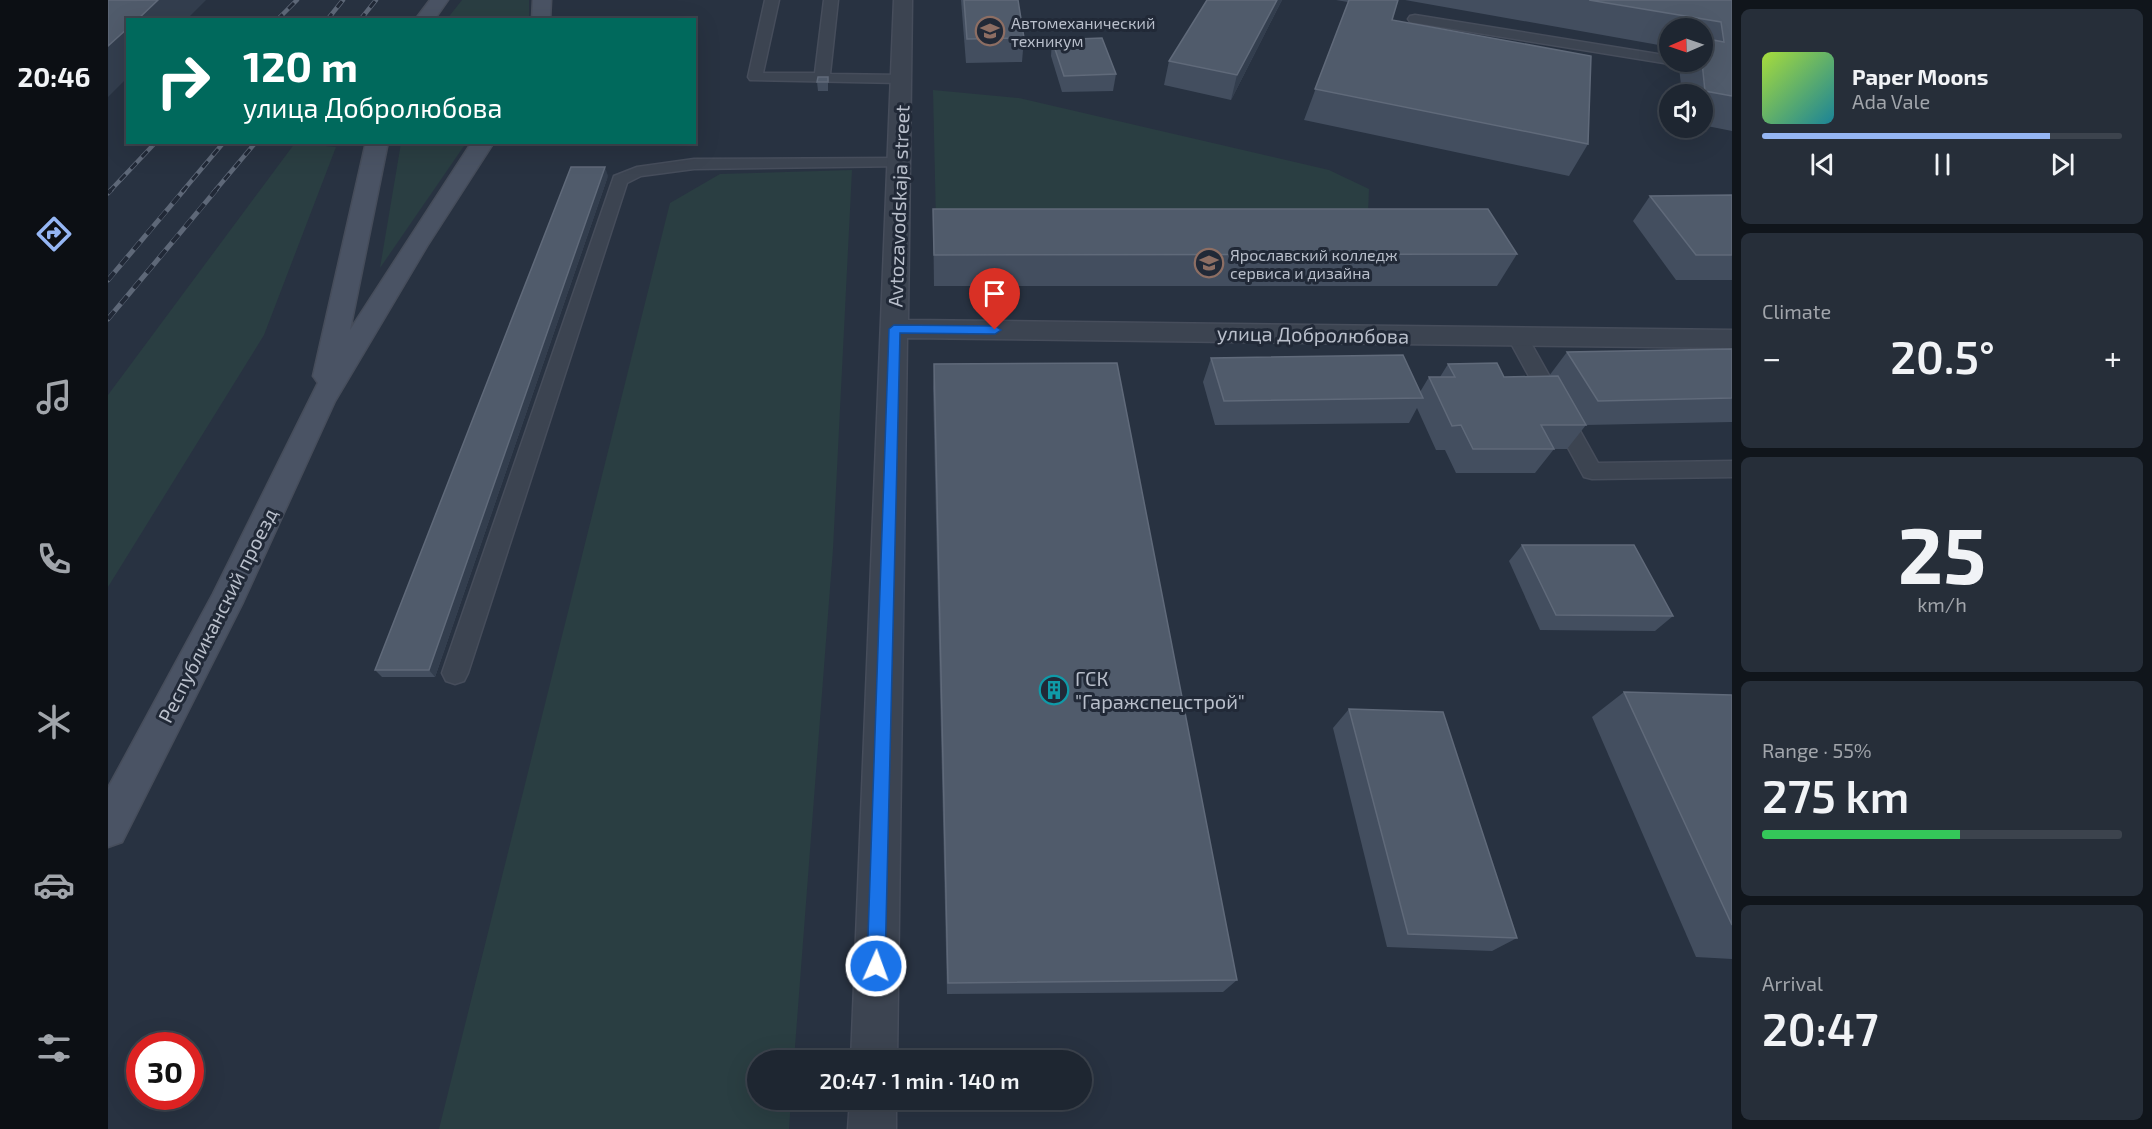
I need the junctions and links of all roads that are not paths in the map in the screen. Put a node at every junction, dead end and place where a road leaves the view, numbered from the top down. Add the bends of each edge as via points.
1 (439, 0) edge
2 (542, 0) edge
3 (771, 0) edge
4 (831, 0) edge
5 (903, 0) edge
6 (426, 18) edge
7 (542, 18) edge
8 (1415, 19) dead end
9 (1659, 58) edge
10 (822, 78) junction
11 (901, 80) junction
12 (378, 144) edge
13 (482, 144) edge
14 (899, 163) junction
15 (894, 329) junction
16 (1517, 336) junction
17 (1732, 339) edge
18 (321, 401) junction
19 (1732, 469) edge
20 (455, 674) dead end
21 (108, 828) edge
22 (874, 1050) edge
23 (873, 1110) edge
24 (872, 1129) edge

1 - 6 main road
2 - 7 main road
3 - 10 lane via 755,77
4 - 10 lane
5 - 11 street, Avtozavodskaja street
8 - 9 lane
10 - 11 lane
11 - 14 street, Avtozavodskaja street
12 - 18 main road, Республиканский проезд
13 - 18 main road, Республиканский проезд
14 - 15 street, Avtozavodskaja street
14 - 20 lane via 694,164 637,172 620,180
15 - 16 street, улица Добролюбова
15 - 22 street, Avtozavodskaja street
16 - 17 street, улица Добролюбова
16 - 19 lane via 1592,471
18 - 21 main road, Республиканский проезд via 226,602
23 - 24 street

